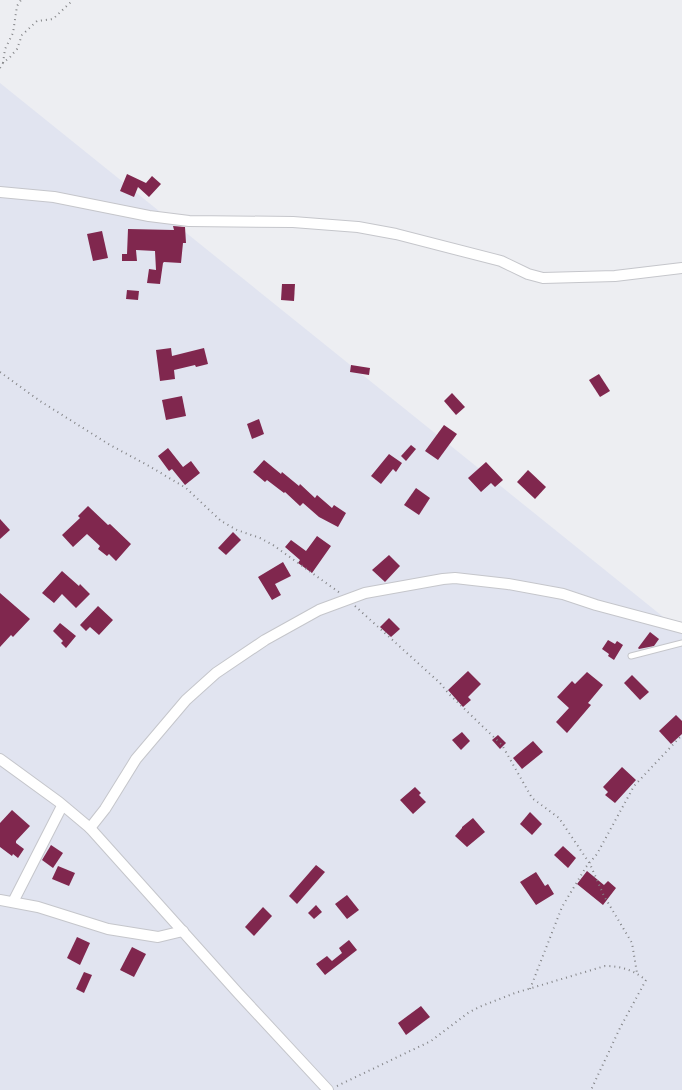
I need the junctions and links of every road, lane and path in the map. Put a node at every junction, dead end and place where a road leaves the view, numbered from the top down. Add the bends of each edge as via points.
1 (21, 0) edge
2 (73, 0) edge
3 (3, 62) junction
4 (0, 68) edge
5 (0, 192) edge
6 (682, 268) edge
7 (0, 372) edge
8 (348, 600) junction
9 (682, 628) edge
10 (682, 642) edge
11 (632, 656) dead end
12 (682, 735) edge
13 (0, 759) edge
14 (62, 806) junction
15 (90, 828) junction
16 (590, 864) junction
17 (0, 900) edge
18 (13, 902) junction
19 (183, 931) junction
20 (637, 973) junction
21 (530, 989) junction
22 (332, 1088) edge
23 (591, 1090) edge

1 - 3 path
2 - 3 path via 54,19 37,21 22,35 17,48
3 - 4 path
5 - 6 street via 54,197 189,221 293,222 358,227 501,261 544,278 615,276
7 - 8 path via 110,445 186,488 221,521 272,545
8 - 9 street via 376,590 455,578 564,594
8 - 15 street via 319,610 265,640 200,687 136,758
8 - 16 path via 440,683 502,745 532,798 560,818
10 - 11 lane
12 - 16 path via 634,786
13 - 14 street
14 - 15 street
14 - 18 street
15 - 19 street
16 - 20 path via 604,896 632,943
16 - 21 path via 562,907
17 - 18 street
18 - 19 street via 38,906 108,929 158,937
19 - 22 street via 238,993
20 - 21 path via 618,966 605,966
20 - 23 path via 646,980
21 - 22 path via 479,1007 431,1040

